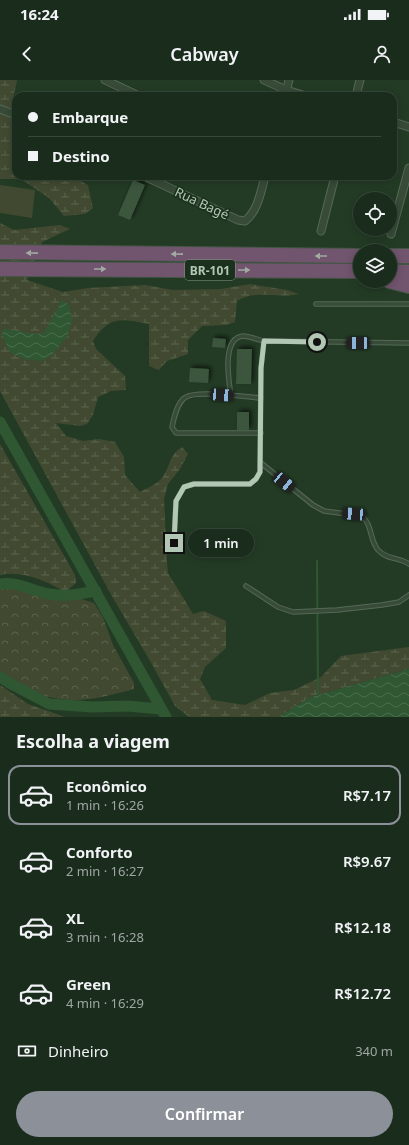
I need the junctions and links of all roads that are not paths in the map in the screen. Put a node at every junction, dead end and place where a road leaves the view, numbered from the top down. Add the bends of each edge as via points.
1 (105, 80) edge
2 (264, 80) edge
3 (289, 80) edge
4 (360, 80) edge
5 (130, 92) edge
6 (284, 92) edge
7 (286, 92) edge
8 (357, 92) edge
9 (0, 109) edge
10 (12, 114) edge
11 (397, 123) edge
12 (409, 127) edge
13 (409, 168) edge
14 (153, 180) edge
15 (264, 180) edge
16 (334, 180) edge
17 (397, 212) edge
18 (321, 231) dead end
19 (0, 252) edge
20 (353, 256) edge
21 (397, 256) edge
22 (408, 256) edge
23 (0, 269) edge
24 (327, 270) junction
25 (353, 271) edge
26 (397, 272) edge
27 (409, 272) edge
28 (353, 279) edge
29 (397, 283) edge
30 (409, 286) edge
31 (316, 304) dead end
32 (409, 304) edge
33 (264, 341) junction
34 (409, 343) edge
35 (231, 396) junction
36 (261, 398) junction
37 (261, 433) junction
38 (261, 463) junction
39 (174, 543) dead end
40 (409, 564) edge
41 (246, 586) dead end
42 (409, 595) edge

1 - 5 street
2 - 6 street
3 - 7 street
4 - 8 street
9 - 10 street
11 - 12 street
13 - 17 street
14 - 15 street, Rua Bagé via 245,221 253,212
16 - 18 street
20 -> 19 highway, BR-101
21 - 22 highway
23 -> 24 highway, BR-101
24 - 25 highway, BR-101
24 - 28 highway via 334,278
26 - 27 highway
29 - 30 highway
31 - 32 lane
33 - 34 lane
33 - 35 lane via 242,336 233,341 228,350
33 - 36 lane
35 - 36 lane
35 - 37 lane via 198,394 186,397 178,406 173,430 176,433
36 - 37 lane
37 - 38 lane
38 - 39 lane via 260,472 250,484 194,484 184,487 176,501
38 - 40 lane via 312,505 324,511 362,516 370,526 374,544 383,555
41 - 42 lane via 285,610 319,611 382,605 399,602

